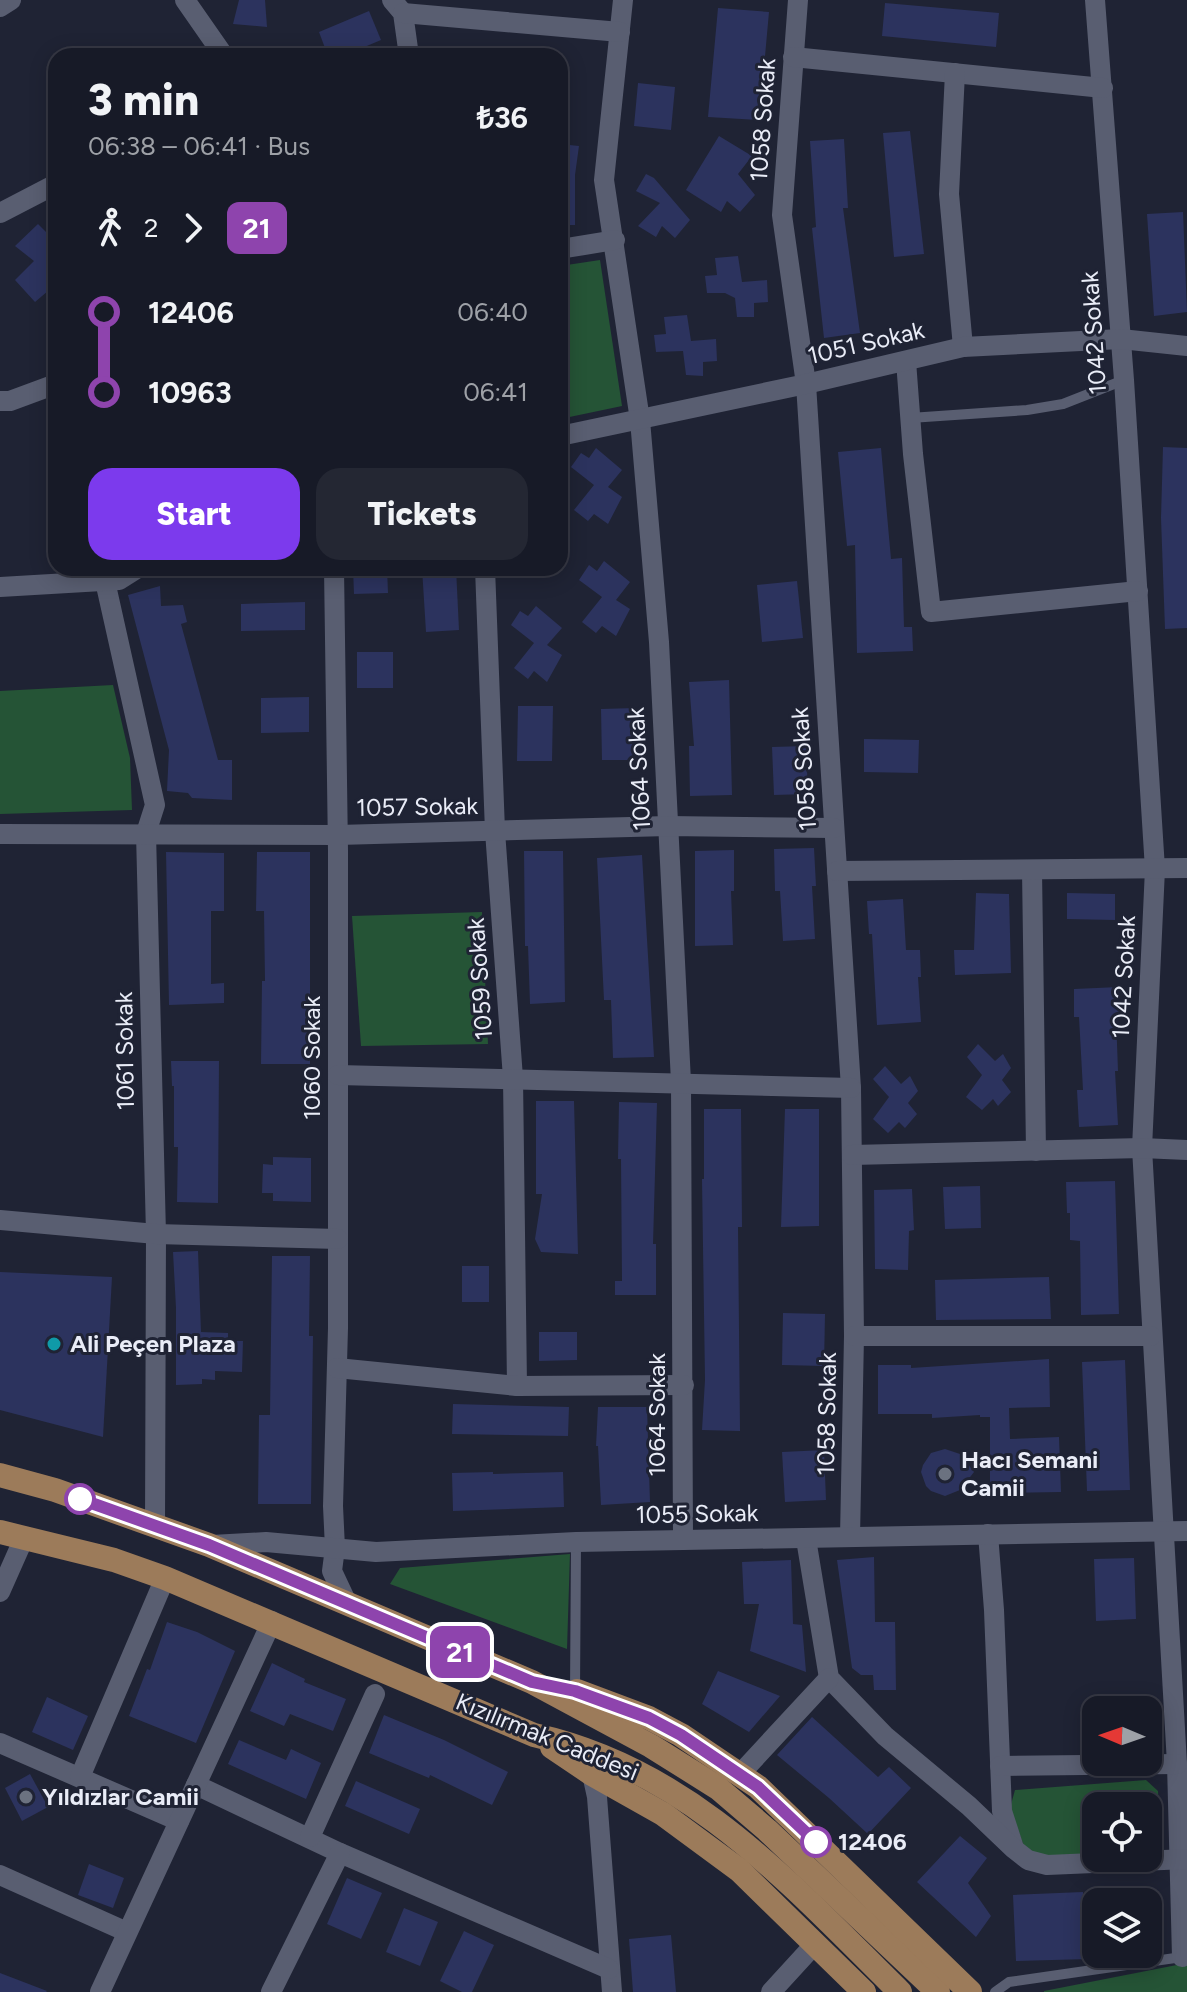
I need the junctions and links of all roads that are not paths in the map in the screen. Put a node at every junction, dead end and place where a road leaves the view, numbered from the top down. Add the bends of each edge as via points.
1 (11, 0) edge
2 (185, 0) edge
3 (623, 0) edge
4 (798, 0) edge
5 (1095, 0) edge
6 (0, 7) edge
7 (397, 7) edge
8 (620, 32) junction
9 (218, 48) edge
10 (407, 48) edge
11 (793, 57) junction
12 (955, 73) junction
13 (1103, 88) junction
14 (48, 188) edge
15 (0, 213) edge
16 (615, 240) junction
17 (568, 248) edge
18 (1121, 339) junction
19 (1187, 346) edge
20 (963, 347) junction
21 (906, 361) junction
22 (1124, 380) junction
23 (806, 384) junction
24 (48, 387) edge
25 (0, 401) edge
26 (910, 418) junction
27 (640, 420) junction
28 (568, 434) edge
29 (125, 576) edge
30 (334, 576) edge
31 (485, 576) edge
32 (105, 581) junction
33 (0, 587) edge
34 (1138, 591) junction
35 (668, 826) junction
36 (834, 828) junction
37 (495, 831) junction
38 (146, 833) junction
39 (0, 834) edge
40 (338, 835) junction
41 (1187, 868) edge
42 (1155, 869) junction
43 (1032, 870) junction
44 (837, 871) junction
45 (338, 1075) junction
46 (513, 1078) junction
47 (681, 1082) junction
48 (851, 1088) junction
49 (1142, 1148) junction
50 (1187, 1150) edge
51 (1036, 1151) junction
52 (852, 1155) junction
53 (0, 1220) edge
54 (156, 1234) junction
55 (338, 1239) junction
56 (854, 1336) junction
57 (1151, 1336) junction
58 (337, 1368) junction
59 (684, 1385) junction
60 (517, 1386) junction
61 (0, 1475) edge
62 (155, 1527) junction
63 (1164, 1531) junction
64 (1187, 1531) edge
65 (0, 1532) edge
66 (988, 1534) junction
67 (850, 1537) junction
68 (24, 1538) junction
69 (806, 1539) junction
70 (683, 1540) junction
71 (576, 1542) junction
72 (209, 1545) junction
73 (335, 1548) junction
74 (165, 1578) junction
75 (0, 1592) edge
76 (347, 1603) junction
77 (272, 1621) junction
78 (829, 1678) junction
79 (532, 1682) junction
80 (575, 1691) junction
81 (375, 1694) dead end
82 (534, 1735) junction
83 (0, 1743) edge
84 (1177, 1764) junction
85 (1000, 1766) junction
86 (741, 1773) junction
87 (592, 1774) junction
88 (80, 1777) junction
89 (196, 1785) junction
90 (179, 1821) junction
91 (310, 1837) junction
92 (1014, 1849) junction
93 (340, 1853) junction
94 (1183, 1859) edge
95 (2, 1881) edge
96 (127, 1932) junction
97 (814, 1945) junction
98 (1182, 1957) joint
99 (609, 1969) junction
100 (100, 1992) edge
101 (271, 1992) edge
102 (612, 1992) edge
103 (771, 1992) edge
104 (864, 1992) edge
105 (900, 1992) edge
106 (938, 1992) edge
107 (970, 1992) edge
108 (995, 1992) edge

1 - 6 street
2 - 9 street
3 - 8 street, 1064 Sokak
4 - 11 street, 1058 Sokak
5 - 13 street, 1042 Sokak
7 - 8 street
7 - 10 street
8 - 16 street, 1064 Sokak via 604,180
11 - 12 street
11 - 23 street, 1058 Sokak via 782,215
12 - 13 street
12 - 20 street via 949,194
13 - 18 street, 1042 Sokak
14 - 15 street
16 - 17 street
16 - 27 street, 1064 Sokak
18 - 19 street, 1051 Sokak
18 - 20 street, 1051 Sokak
18 - 22 street, 1042 Sokak
20 - 21 street, 1051 Sokak
21 - 23 street, 1051 Sokak
21 - 26 street
22 - 26 lane via 1051,406
22 - 34 street, 1042 Sokak
23 - 27 street, 1051 Sokak
23 - 36 street, 1058 Sokak
24 - 25 street
26 - 34 street via 931,612
27 - 28 street, 1051 Sokak
27 - 35 street, 1064 Sokak
29 - 32 street
30 - 40 street, 1060 Sokak
31 - 37 street, 1059 Sokak
32 - 33 street
32 - 38 street, 1061 Sokak via 155,805
34 - 42 street, 1042 Sokak
35 - 36 street, 1057 Sokak
35 - 37 street, 1057 Sokak
35 - 47 street, 1064 Sokak
36 - 44 street, 1058 Sokak
37 - 40 street, 1057 Sokak
37 - 46 street, 1059 Sokak
38 - 39 street, 1057 Sokak
38 - 40 street, 1057 Sokak
38 - 54 street, 1061 Sokak
40 - 45 street, 1060 Sokak
41 - 42 street
42 - 43 street
42 - 49 street, 1042 Sokak
43 - 44 street
43 - 51 street
44 - 48 street, 1058 Sokak
45 - 46 street
45 - 55 street, 1060 Sokak
46 - 47 street
46 - 60 street, 1059 Sokak
47 - 48 street
47 - 59 street, 1064 Sokak
48 - 52 street, 1058 Sokak
49 - 50 street
49 - 51 street
49 - 57 street, 1042 Sokak
51 - 52 street
52 - 56 street, 1058 Sokak
53 - 54 street
54 - 55 street
54 - 62 street, 1061 Sokak
55 - 58 street, 1060 Sokak
56 - 57 street
56 - 67 street, 1058 Sokak
57 - 63 street, 1042 Sokak
58 - 60 street
58 - 73 street, 1060 Sokak
59 - 60 street
59 - 70 street, 1064 Sokak
61 - 62 main road, Kızılırmak Caddesi
62 - 72 main road, Kızılırmak Caddesi
63 - 64 street, 1055 Sokak
63 - 66 street, 1055 Sokak
63 - 84 street, 1042 Sokak
65 - 68 main road, Kızılırmak Caddesi
66 - 67 street, 1055 Sokak
66 - 85 street
67 - 69 street, 1055 Sokak
68 - 74 main road, Kızılırmak Caddesi
68 - 75 street
69 - 70 street, 1055 Sokak
69 - 78 street
70 - 71 street, 1055 Sokak
71 - 73 street, 1055 Sokak via 376,1552
71 - 80 lane
72 - 73 street, 1055 Sokak via 266,1542
72 - 76 main road, Kızılırmak Caddesi
73 - 76 street, 1060 Sokak via 332,1571
74 - 77 main road, Kızılırmak Caddesi
74 - 88 street
76 - 79 main road, Kızılırmak Caddesi
77 - 82 main road, Kızılırmak Caddesi
77 - 89 street
78 - 86 street
78 - 92 street via 885,1736
79 - 80 main road
79 - 106 main road, Kızılırmak Caddesi via 718,1788
80 - 86 main road via 649,1718
81 - 91 street
82 - 87 main road
82 - 105 main road, Kızılırmak Caddesi via 584,1748 680,1796 766,1860
83 - 88 street
84 - 85 street
84 - 94 street, 1042 Sokak
85 - 92 street via 1002,1811
86 - 107 main road
87 - 97 main road via 663,1814 739,1870
87 - 99 street
88 - 90 street
89 - 90 street
89 - 91 street
90 - 96 street
91 - 93 street
92 - 94 street via 1047,1865
93 - 99 street
93 - 101 street
94 - 98 street, 1042 Sokak
95 - 96 street
96 - 100 street
97 - 103 street
97 - 104 main road
98 - 108 lane via 1009,1982
99 - 102 street

